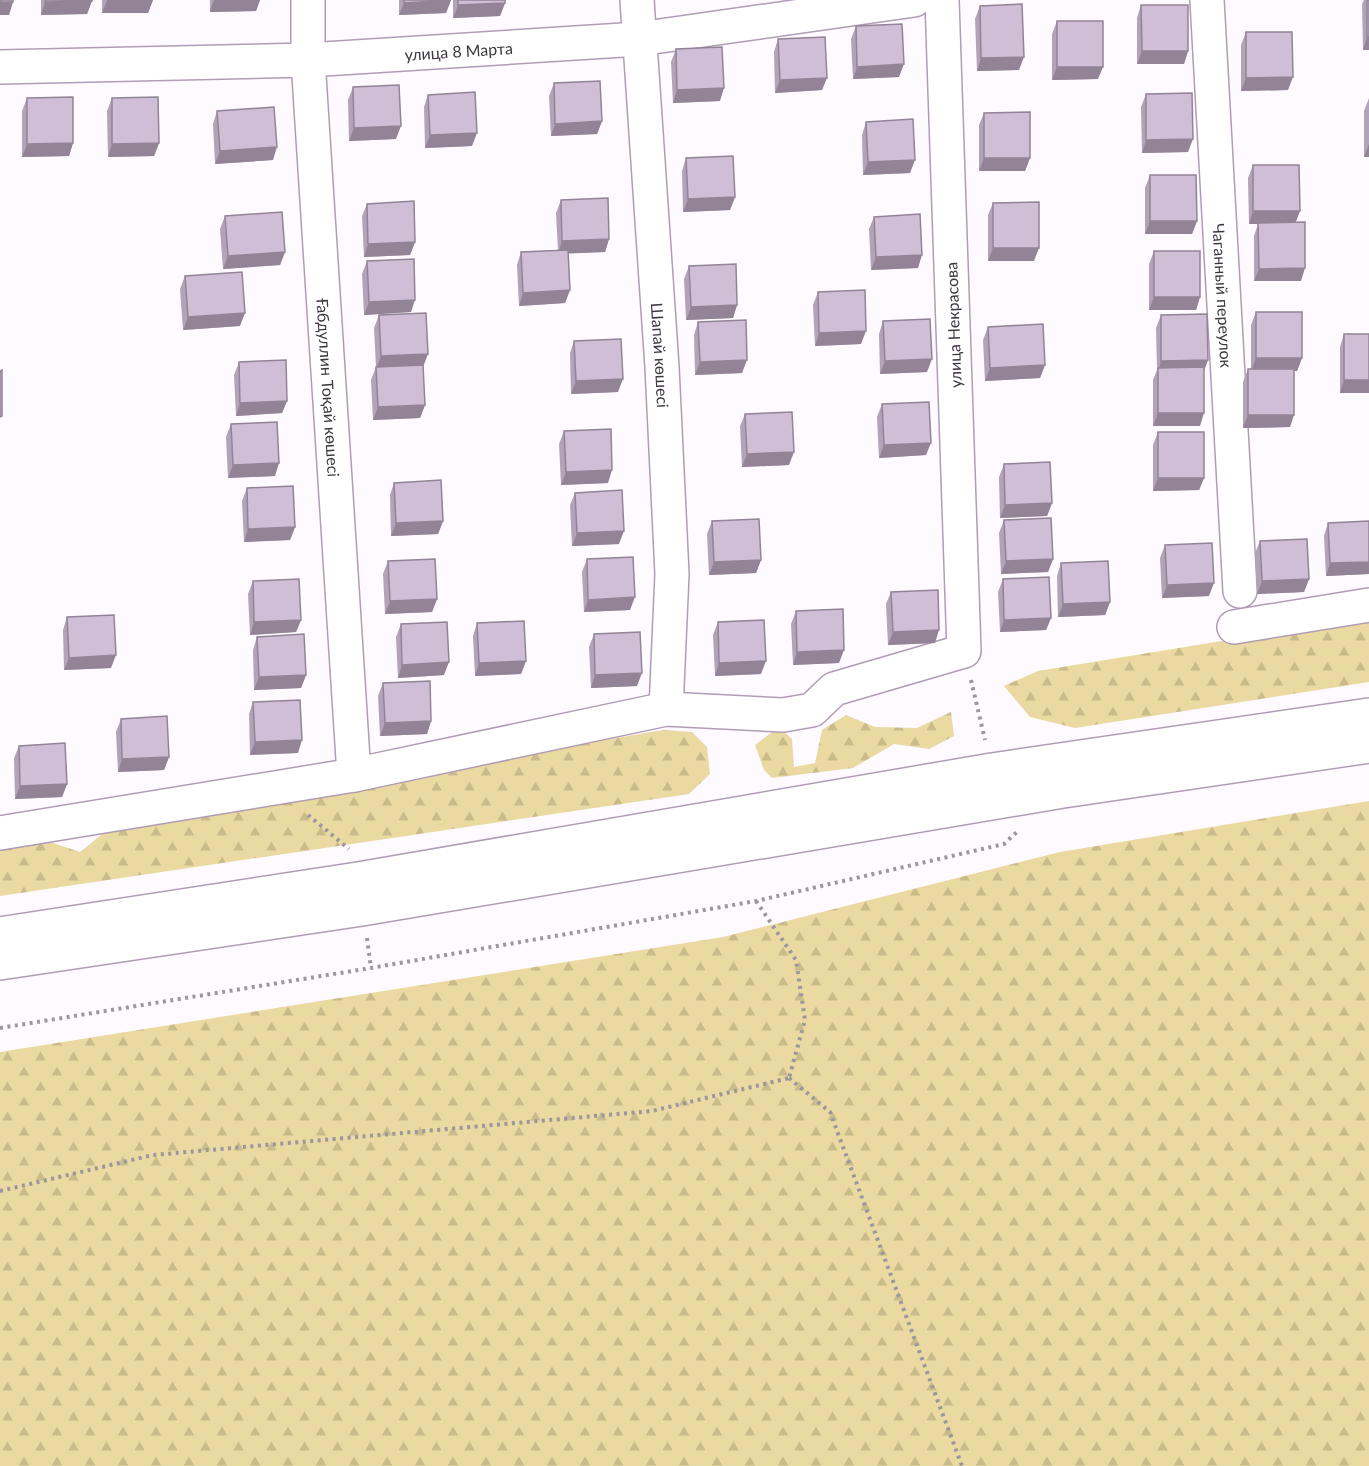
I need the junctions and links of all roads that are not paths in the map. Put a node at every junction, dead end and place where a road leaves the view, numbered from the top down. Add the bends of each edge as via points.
1 (308, 0) edge
2 (637, 0) edge
3 (914, 0) edge
4 (942, 0) edge
5 (1207, 0) edge
6 (639, 39) junction
7 (308, 60) junction
8 (0, 67) edge
9 (1240, 591) dead end
10 (1369, 605) edge
11 (1234, 627) dead end
12 (666, 709) junction
13 (1369, 715) edge
14 (1369, 746) edge
15 (354, 775) junction
16 (0, 833) edge
17 (0, 934) edge
18 (0, 963) edge

1 - 7 street, Ғабдуллин Тоқай көшесі
2 - 6 street, Шапай көшесі
3 - 6 street, улица 8 Марта
4 - 12 street, улица Некрасова via 964,651 834,688 812,710 783,715
5 - 9 street, Чаганный переулок
6 - 7 street, улица 8 Марта
6 - 12 street, Шапай көшесі via 672,574
7 - 8 street, улица 8 Марта
7 - 15 street, Ғабдуллин Тоқай көшесі
10 - 11 street
12 - 15 street
13 - 17 street via 992,770 358,879
14 - 18 street via 1063,790 362,909
15 - 16 street

